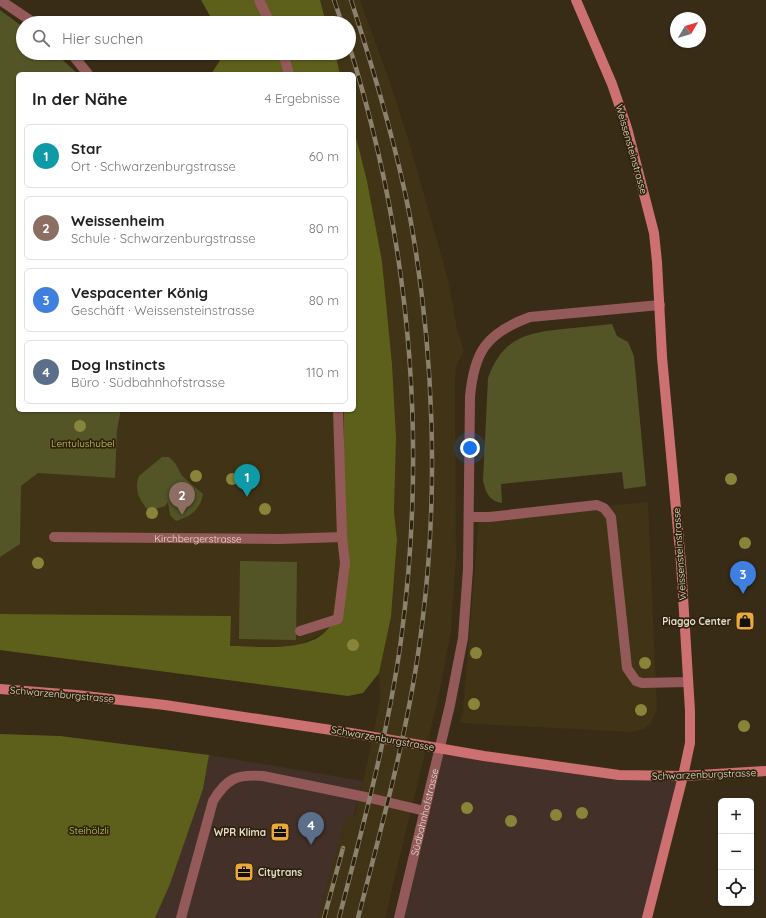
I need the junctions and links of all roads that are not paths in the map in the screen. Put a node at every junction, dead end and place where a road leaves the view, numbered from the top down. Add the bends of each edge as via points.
1 (0, 0) edge
2 (259, 0) edge
3 (576, 0) edge
4 (24, 16) edge
5 (267, 16) edge
6 (77, 60) edge
7 (285, 60) edge
8 (86, 72) edge
9 (289, 72) edge
10 (660, 305) junction
11 (338, 412) edge
12 (469, 517) junction
13 (54, 537) dead end
14 (342, 538) junction
15 (300, 631) dead end
16 (688, 682) junction
17 (0, 689) edge
18 (766, 771) edge
19 (683, 776) junction
20 (425, 811) junction
21 (181, 918) edge
22 (399, 918) edge
23 (647, 918) edge

1 - 4 street
2 - 5 street
3 - 10 main road, Weissensteinstrasse via 612,84 637,162 654,233
6 - 8 street
7 - 9 street
10 - 12 street via 530,317 509,325 497,334 478,356 472,374
10 - 16 main road, Weissensteinstrasse
11 - 14 street
12 - 16 street via 597,505 604,508 611,517 627,668 636,681 642,683
12 - 20 street, Südbahnhofstrasse via 463,638
13 - 14 street, Kirchbergerstrasse
14 - 15 street via 345,563 338,619
16 - 19 main road, Weissensteinstrasse via 690,743
17 - 19 main road, Schwarzenburgstrasse via 165,705 328,729 484,756 620,774
18 - 19 main road, Schwarzenburgstrasse
19 - 23 main road, Weissensteinstrasse
20 - 21 street via 245,774 221,788 213,800
20 - 22 street, Südbahnhofstrasse

